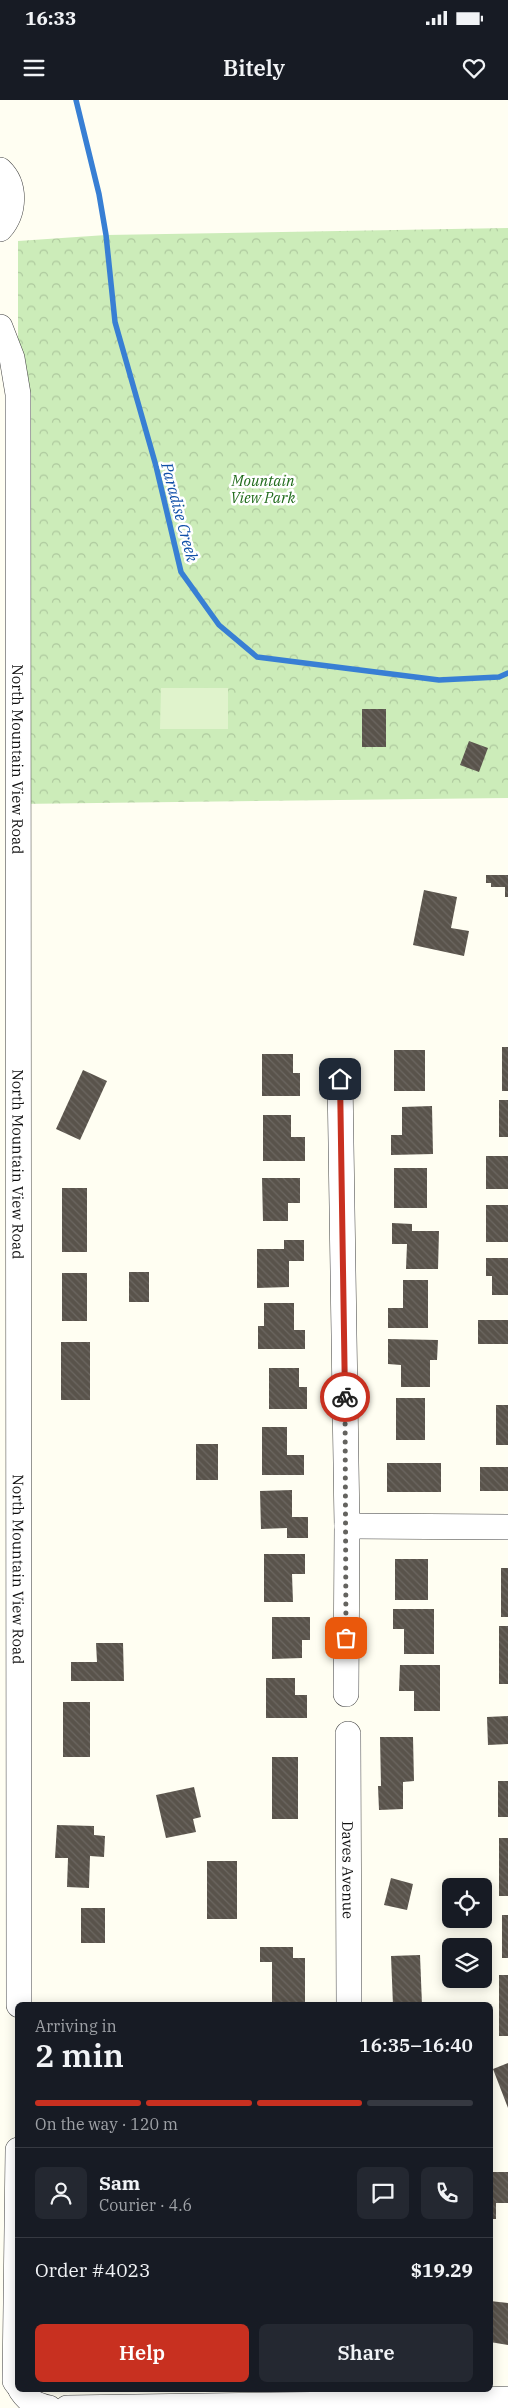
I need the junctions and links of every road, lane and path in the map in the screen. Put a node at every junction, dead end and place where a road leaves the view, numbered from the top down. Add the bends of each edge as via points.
1 (0, 170) edge
2 (0, 228) edge
3 (0, 327) edge
4 (340, 1079) dead end
5 (347, 1526) junction
6 (508, 1527) edge
7 (346, 1694) dead end
8 (348, 1734) dead end
9 (10, 1864) edge
10 (18, 2002) edge
11 (349, 2002) edge
12 (15, 2152) edge
13 (0, 2154) edge
14 (22, 2392) edge
15 (350, 2397) edge
16 (508, 2400) edge
17 (49, 2408) edge
18 (67, 2408) edge

1 - 2 street via 10,185 12,200 9,214
3 - 9 street, North Mountain View Road via 12,358 18,394
4 - 5 street
5 - 6 street
5 - 7 street
8 - 11 street, Daves Avenue
9 - 10 street, North Mountain View Road
12 - 13 street
14 - 17 street via 36,2406
15 - 16 street
15 - 18 street

